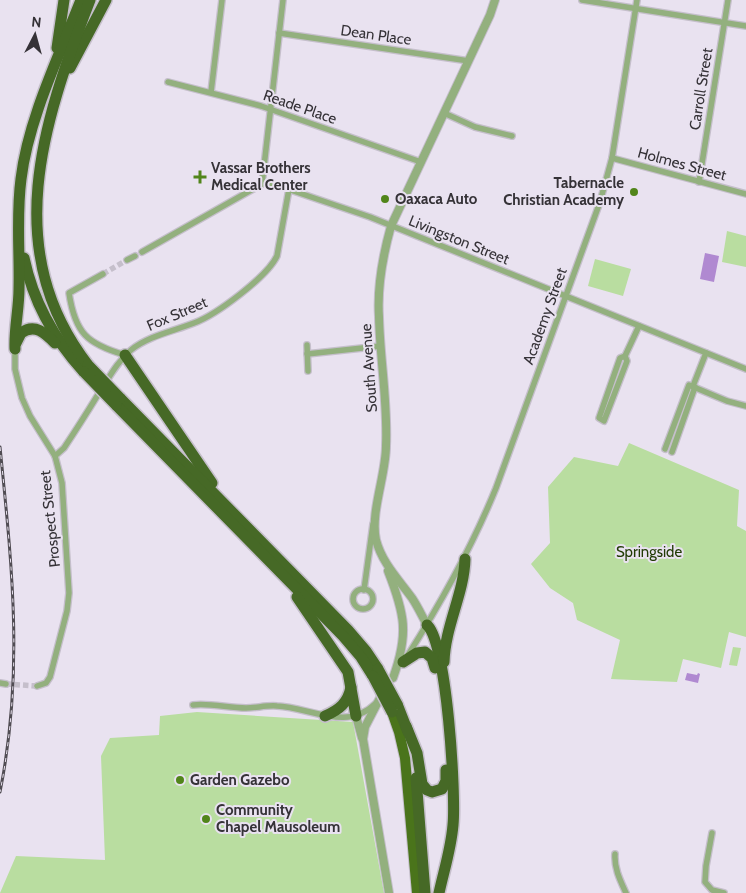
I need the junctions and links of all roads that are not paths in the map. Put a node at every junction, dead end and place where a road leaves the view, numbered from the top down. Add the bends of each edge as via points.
1 (64, 0) edge
2 (81, 0) edge
3 (90, 0) edge
4 (106, 0) edge
5 (222, 0) edge
6 (283, 0) edge
7 (495, 0) edge
8 (582, 0) edge
9 (637, 0) edge
10 (728, 0) edge
11 (636, 9) junction
12 (724, 23) junction
13 (746, 26) edge
14 (279, 33) junction
15 (469, 61) junction
16 (168, 82) dead end
17 (47, 88) junction
18 (211, 92) junction
19 (49, 110) junction
20 (270, 110) junction
21 (444, 113) junction
22 (512, 136) dead end
23 (612, 158) junction
24 (421, 162) junction
25 (699, 182) junction
26 (262, 184) junction
27 (289, 189) junction
28 (746, 194) edge
29 (19, 225) junction
30 (391, 226) junction
31 (142, 252) dead end
32 (135, 256) dead end
33 (127, 260) tunnel mouth
34 (103, 274) tunnel mouth
35 (566, 297) junction
36 (638, 326) junction
37 (307, 345) dead end
38 (381, 346) junction
39 (15, 350) junction
40 (706, 353) junction
41 (307, 354) junction
42 (125, 356) junction
43 (625, 356) junction
44 (86, 368) junction
45 (746, 369) edge
46 (308, 371) dead end
47 (692, 386) junction
48 (118, 401) junction
49 (746, 406) edge
50 (665, 448) dead end
51 (672, 452) dead end
52 (55, 456) junction
53 (228, 508) junction
54 (376, 515) junction
55 (380, 553) junction
56 (465, 558) junction
57 (278, 571) junction
58 (364, 590) dead end
59 (427, 625) junction
60 (403, 662) junction
61 (435, 668) junction
62 (376, 673) junction
63 (392, 678) junction
64 (351, 683) junction
65 (37, 686) dead end
66 (444, 686) junction
67 (381, 696) junction
68 (193, 705) dead end
69 (395, 708) junction
70 (325, 716) junction
71 (356, 716) junction
72 (406, 726) junction
73 (364, 745) junction
74 (712, 833) dead end
75 (615, 854) dead end
76 (389, 893) edge
77 (417, 893) edge
78 (425, 893) edge
79 (439, 893) edge
80 (626, 893) edge
81 (724, 893) edge

1 - 17 highway via 59,40
2 - 17 highway
3 - 19 highway
4 - 19 highway
5 - 18 street
6 - 14 street
7 - 15 street, South Avenue
8 - 11 street
9 - 11 street, Academy Street
10 - 12 street, Carroll Street
11 - 12 street
11 - 23 street, Academy Street
12 - 13 street
12 - 25 street, Carroll Street
14 - 15 street, Dean Place
14 - 20 street
15 - 21 street, South Avenue
16 - 18 street, Reade Place
17 - 29 highway via 24,160
18 - 20 street, Reade Place
19 - 44 highway via 30,182 28,219 31,247 36,273 50,308
20 - 24 street, Reade Place
20 - 26 street
21 - 22 street via 475,127
21 - 24 street, South Avenue
23 - 25 street, Holmes Street
23 - 35 street, Academy Street
24 - 30 street, South Avenue
25 - 28 street, Holmes Street
26 - 27 street, Livingston Street
26 - 31 street
27 - 30 street, Livingston Street
27 - 42 street, Fox Street via 277,256 265,272 215,313 148,340
29 - 39 highway
29 - 44 highway via 25,263 40,308 58,340
30 - 35 street, Livingston Street
30 - 38 street, South Avenue via 379,301
32 - 33 street
34 - 42 street via 69,293 74,318 80,331 88,338
35 - 36 street, Livingston Street
35 - 56 street, Academy Street via 496,488
36 - 40 street, Livingston Street
36 - 43 street
37 - 41 street
38 - 41 street
38 - 54 street, South Avenue via 386,447
39 - 44 highway via 22,332 38,329
39 - 52 street, Prospect Street via 15,369 22,398
40 - 45 street, Livingston Street
40 - 47 street
41 - 46 street
42 - 52 street, Fox Street via 64,448
42 - 53 highway
43 - 43 street via 620,358 600,418 604,420 627,361
44 - 48 highway, bridge
47 - 49 street
47 - 50 street
47 - 51 street
48 - 53 highway
48 - 57 highway
52 - 65 street, Prospect Street via 62,483 69,593 50,677 46,683
53 - 62 highway via 348,630 366,651
54 - 55 street, South Avenue
54 - 58 street
55 - 59 street, South Avenue via 417,605
55 - 63 street via 400,600 403,617 402,645
56 - 59 street, Academy Street
56 - 66 highway via 464,575 447,634
57 - 62 highway
57 - 64 highway via 346,669
59 - 60 street
59 - 61 highway
59 - 66 highway via 436,643
60 - 61 highway via 425,652 432,658
60 - 63 street
61 - 72 highway via 447,777 445,786 440,790 430,792 423,786 417,753
62 - 69 highway, bridge
63 - 67 street
64 - 70 highway via 344,705
64 - 71 highway
66 - 79 highway via 454,814
67 - 71 street via 369,710
67 - 73 street via 365,727
68 - 70 street via 256,708 275,705
69 - 72 highway
69 - 77 highway via 407,768
70 - 71 street
71 - 73 street
72 - 78 highway via 416,772
73 - 76 street
74 - 81 street via 705,882 712,890
75 - 80 street via 619,879

